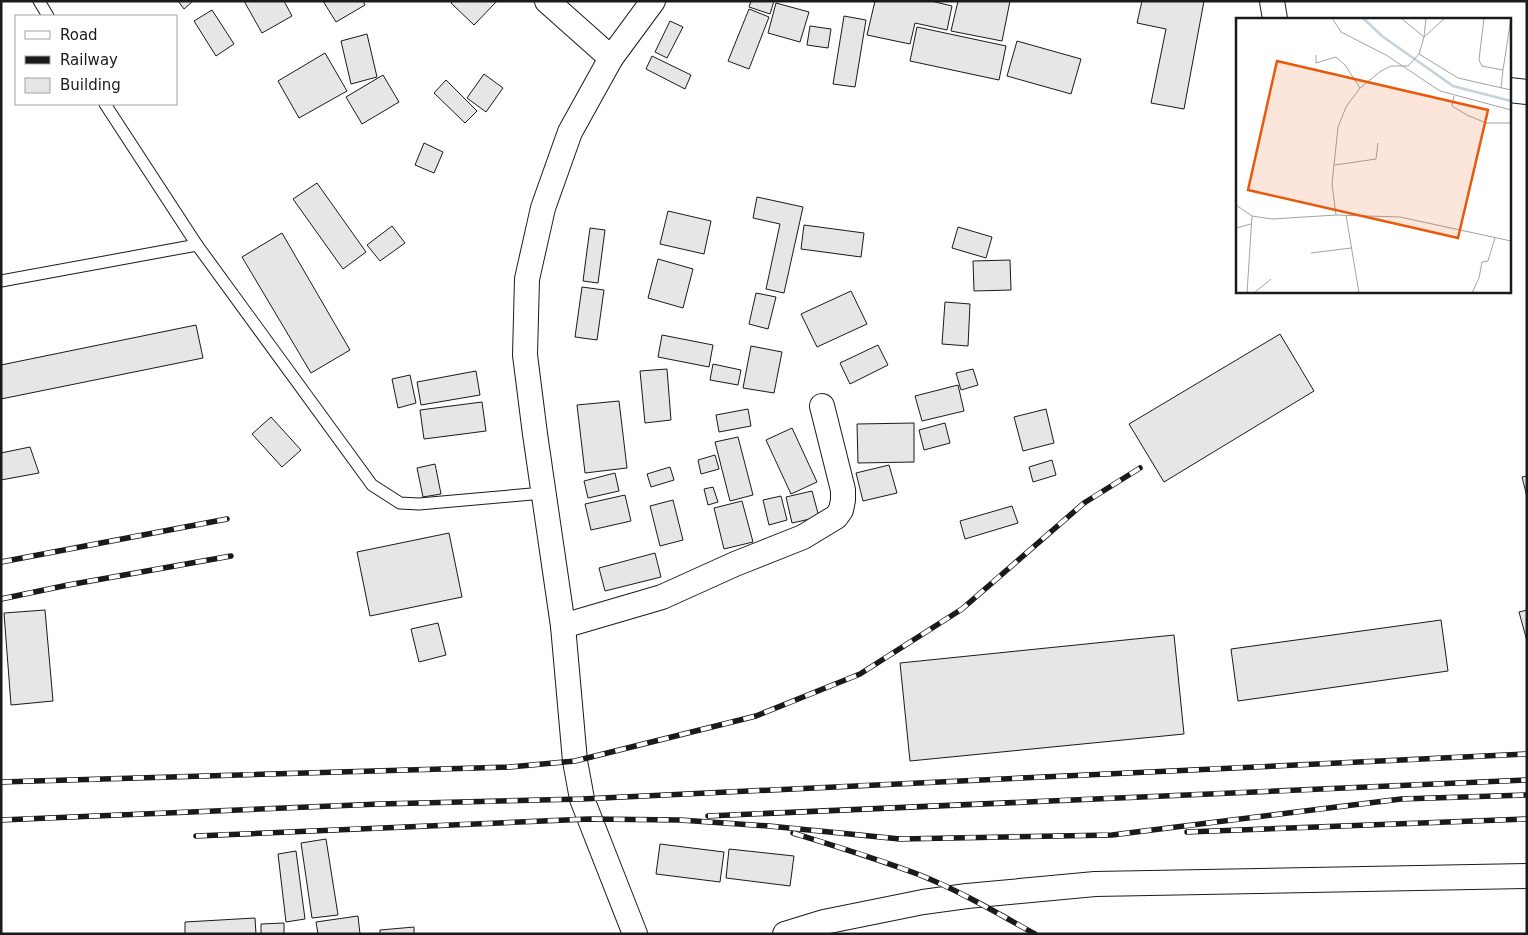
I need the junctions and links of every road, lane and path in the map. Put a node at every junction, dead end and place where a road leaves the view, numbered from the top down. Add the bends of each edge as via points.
1 (39, 1) edge
2 (547, 1) edge
3 (653, 1) edge
4 (1272, 1) edge
5 (47, 15) edge
6 (1275, 18) edge
7 (611, 58) junction
8 (1510, 90) edge
9 (1527, 92) edge
10 (106, 105) edge
11 (197, 245) junction
12 (1, 281) edge
13 (822, 406) dead end
14 (543, 493) junction
15 (563, 626) junction
16 (1527, 876) edge
17 (635, 934) edge
18 (785, 934) edge

1 - 5 lane
2 - 7 street
3 - 7 street
4 - 6 street
7 - 14 street via 570,132 543,208 527,279 525,355
8 - 9 street
10 - 11 lane
11 - 12 lane
11 - 14 lane via 372,485 400,503 419,504
13 - 15 street via 843,490 841,510 836,517 803,537 662,597
14 - 15 street
15 - 17 street via 575,761 582,799
16 - 18 street via 1095,884 923,902 824,922

